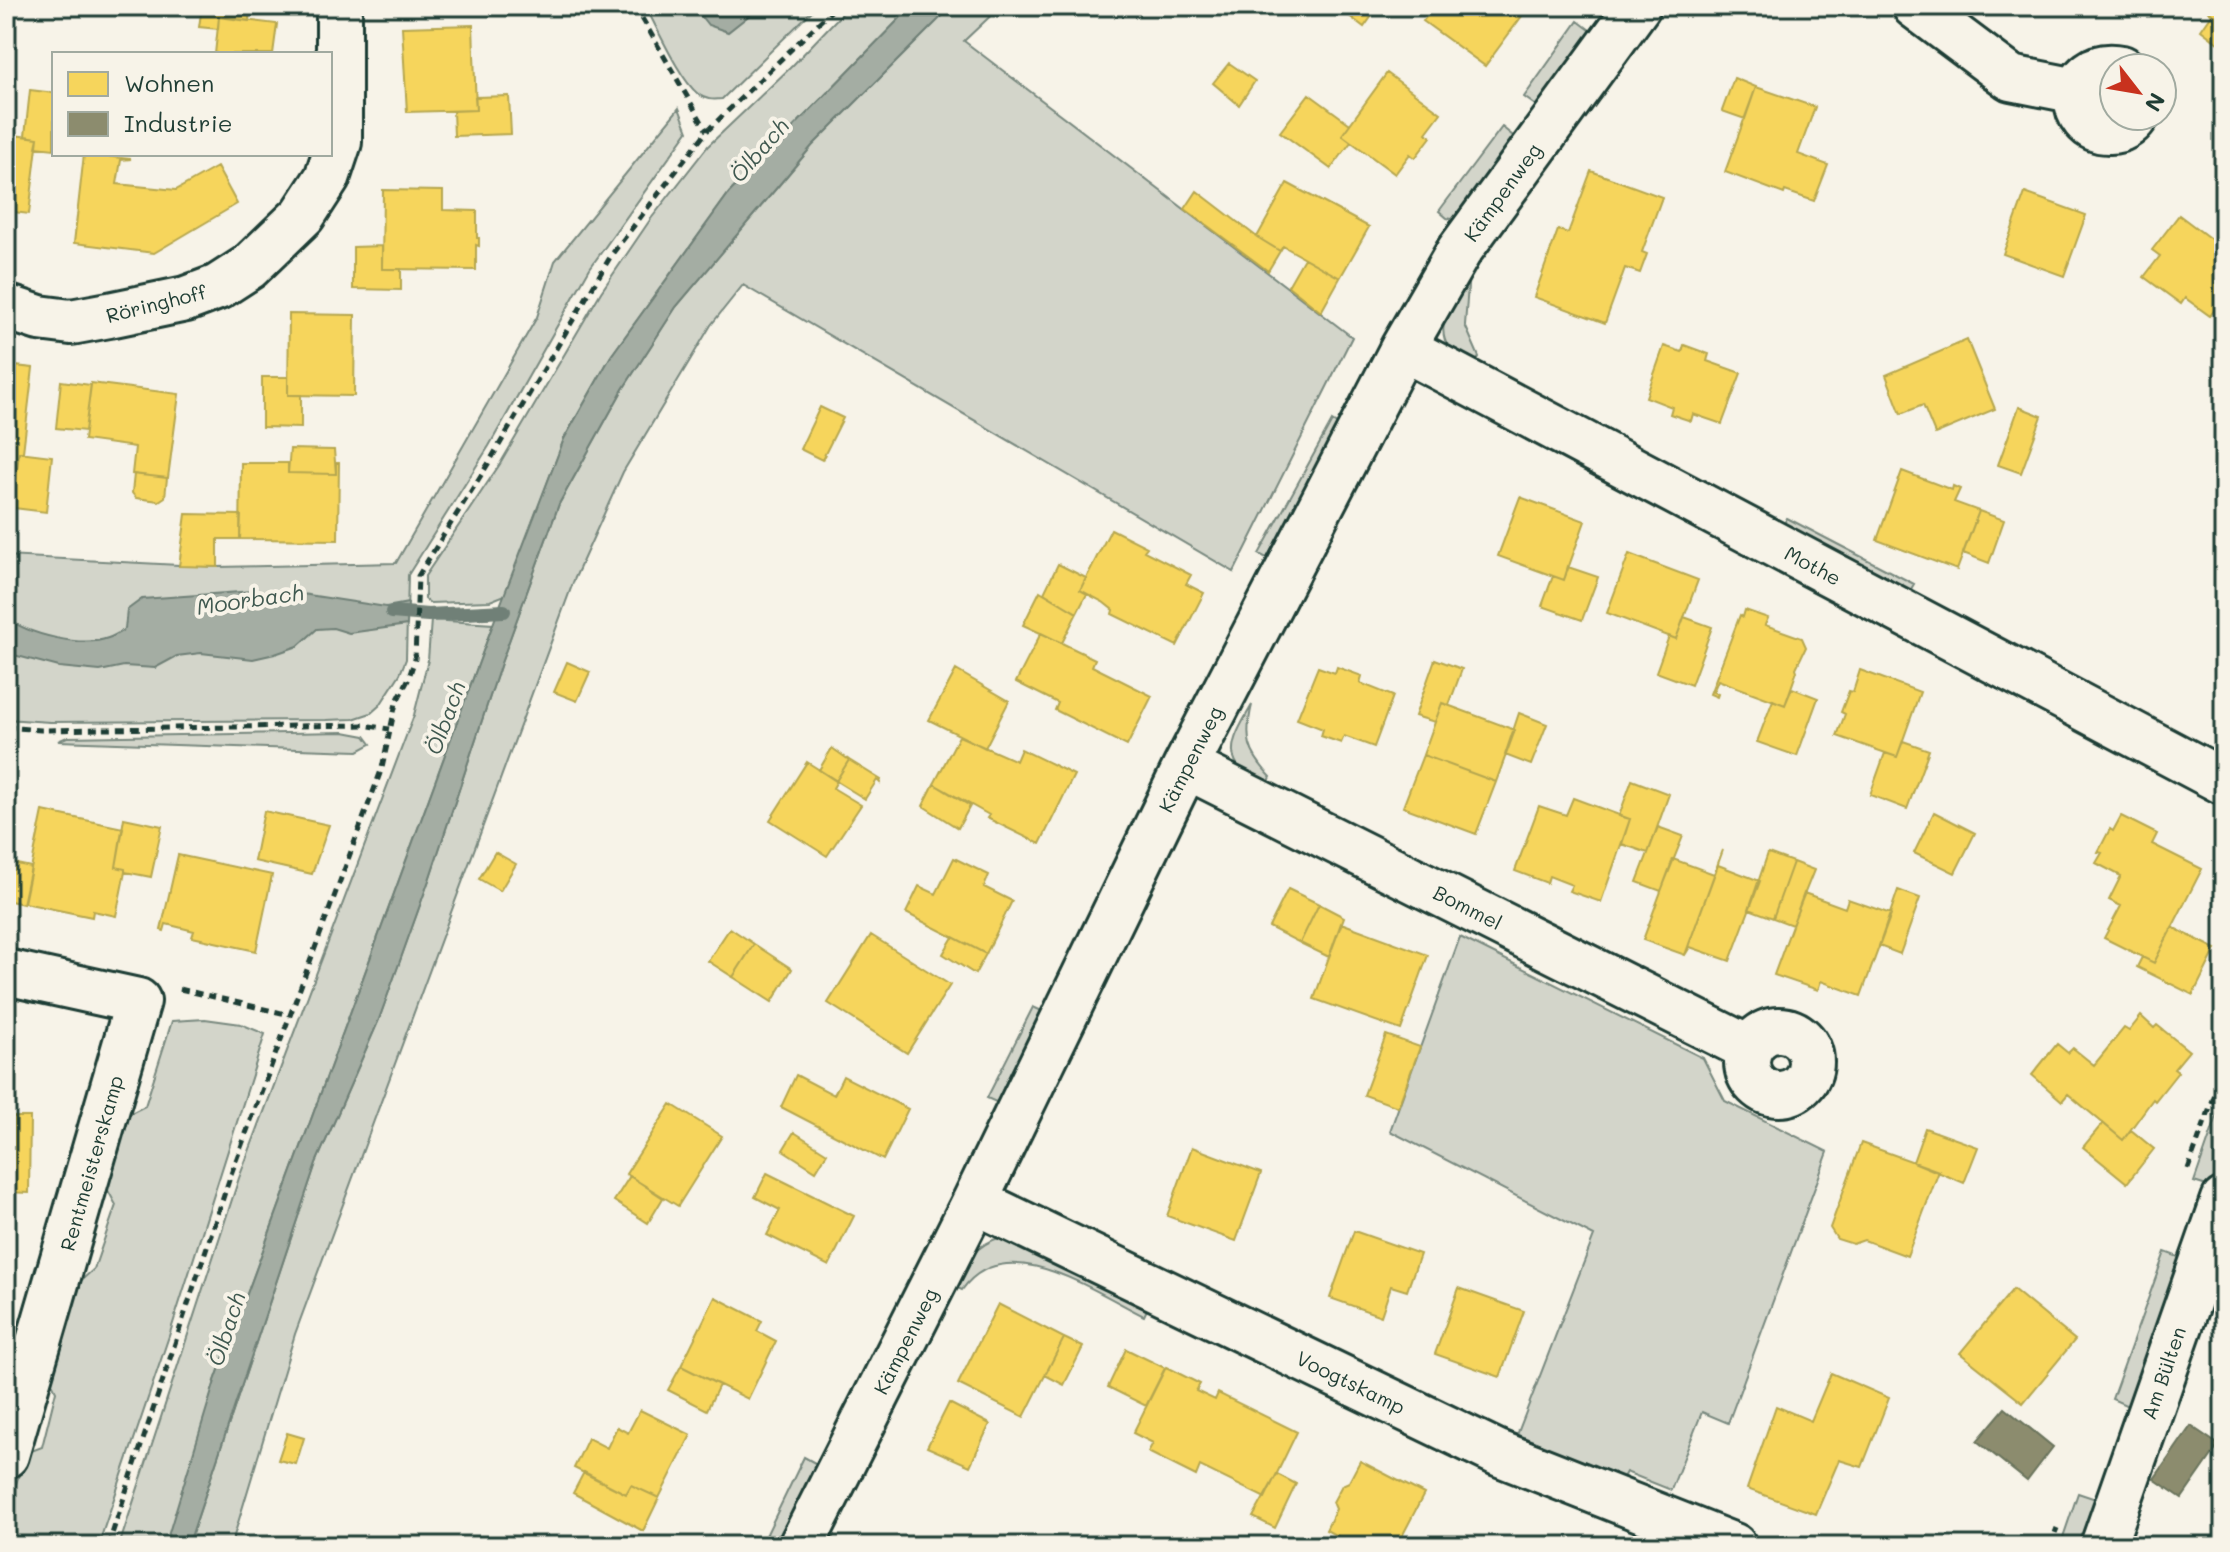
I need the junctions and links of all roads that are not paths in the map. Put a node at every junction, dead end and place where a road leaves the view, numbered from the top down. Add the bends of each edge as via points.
1 (339, 6) edge
2 (1638, 6) edge
3 (1915, 6) edge
4 (2098, 68) edge
5 (2077, 91) junction
6 (2098, 128) edge
7 (6, 307) edge
8 (1403, 348) junction
9 (1186, 766) junction
10 (2224, 782) edge
11 (6, 972) edge
12 (1750, 1049) dead end
13 (2224, 1200) edge
14 (975, 1201) junction
15 (6, 1455) edge
16 (801, 1546) edge
17 (1734, 1546) edge
18 (2103, 1546) edge

1 - 7 street, Röringhoff via 339,142 327,178 303,215 249,267 186,299 71,322
2 - 8 street, Kämpenweg via 1459,251
3 - 5 street via 2011,78
4 - 5 street
5 - 6 street via 2079,112
8 - 9 street, Kämpenweg
8 - 10 street, Mothe
9 - 12 street, Bommel
9 - 14 street, Kämpenweg
11 - 15 street, Rentmeisterskamp via 138,1001
13 - 18 street, Am Bülten
14 - 16 street, Kämpenweg
14 - 17 street, Voogtskamp via 1498,1453

